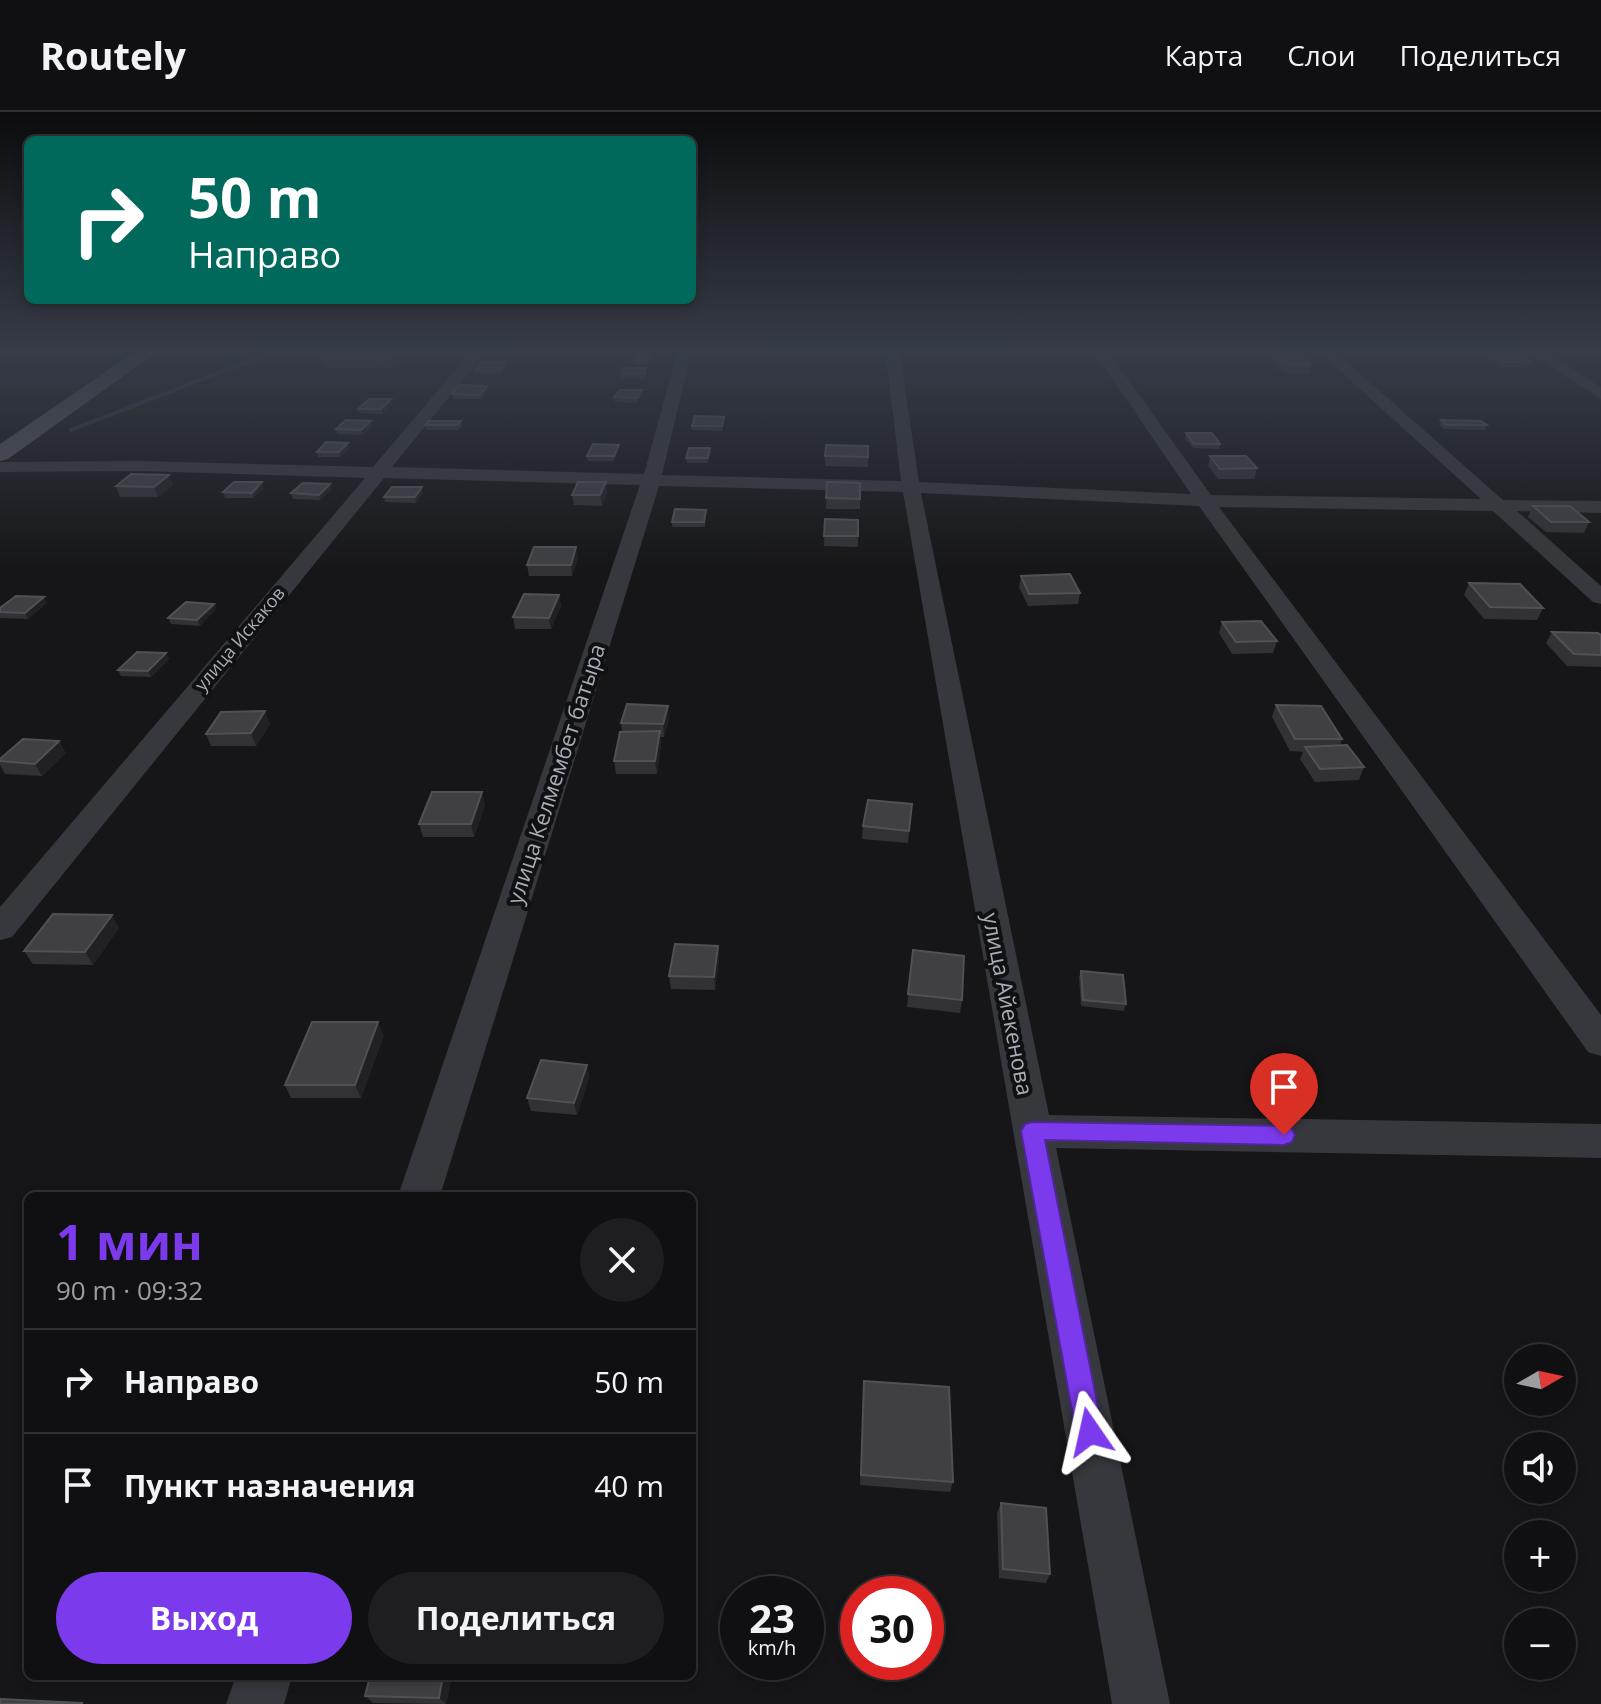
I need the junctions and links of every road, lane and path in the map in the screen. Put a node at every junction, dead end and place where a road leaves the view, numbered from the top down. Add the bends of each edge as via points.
1 (44, 423) edge
2 (419, 423) edge
3 (666, 423) edge
4 (902, 423) edge
5 (1151, 423) edge
6 (1408, 423) edge
7 (0, 454) edge
8 (0, 467) edge
9 (378, 473) junction
10 (651, 481) junction
11 (911, 487) junction
12 (1205, 501) junction
13 (1501, 505) junction
14 (1601, 507) edge
15 (1601, 597) edge
16 (0, 929) edge
17 (1601, 1042) edge
18 (1032, 1131) junction
19 (1600, 1142) edge
20 (420, 1192) edge
21 (263, 1680) edge
22 (255, 1704) edge
23 (1141, 1704) edge

1 - 7 main road
2 - 9 street, улица Искаков
3 - 10 street, улица Келмембет батыра
4 - 11 street, улица Айекенова
5 - 12 street
6 - 13 street
8 - 9 street
9 - 10 street
9 - 16 street, улица Искаков
10 - 11 street
10 - 20 street, улица Келмембет батыра
11 - 12 street
11 - 18 street, улица Айекенова
12 - 13 street
12 - 17 street
13 - 14 street
13 - 15 street
18 - 19 street
18 - 23 street, улица Айекенова
21 - 22 street

